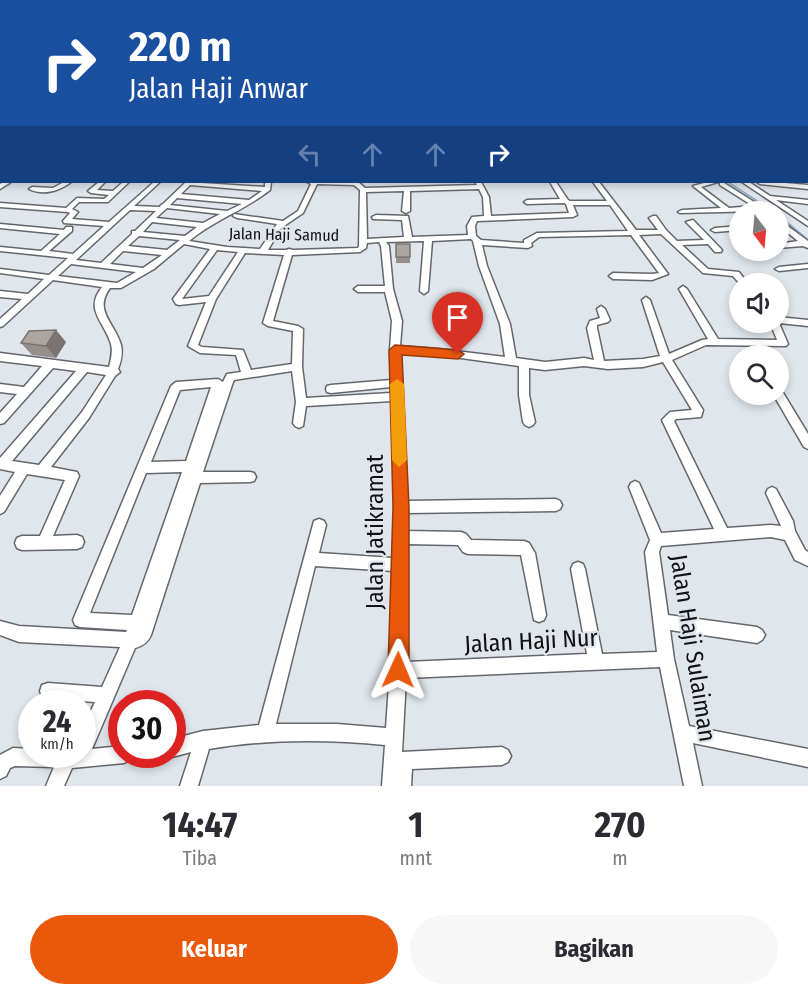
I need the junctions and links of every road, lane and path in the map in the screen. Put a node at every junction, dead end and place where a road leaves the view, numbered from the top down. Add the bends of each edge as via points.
1 (66, 183) edge
2 (101, 183) edge
3 (125, 183) edge
4 (156, 183) edge
5 (188, 183) edge
6 (215, 183) edge
7 (312, 183) edge
8 (357, 183) edge
9 (555, 183) edge
10 (597, 183) edge
11 (718, 183) edge
12 (747, 183) edge
13 (768, 183) edge
14 (480, 184) edge
15 (268, 185) edge
16 (407, 188) junction
17 (808, 188) edge
18 (32, 189) dead end
19 (45, 190) junction
20 (363, 190) junction
21 (114, 193) junction
22 (175, 196) junction
23 (769, 197) junction
24 (65, 199) dead end
25 (77, 200) junction
26 (106, 201) junction
27 (749, 201) edge
28 (251, 202) junction
29 (526, 202) dead end
30 (567, 202) junction
31 (612, 202) junction
32 (808, 202) edge
33 (0, 205) edge
34 (11, 206) junction
35 (24, 207) junction
36 (128, 208) junction
37 (162, 208) junction
38 (68, 210) junction
39 (728, 210) joint
40 (95, 211) dead end
41 (406, 212) dead end
42 (682, 212) dead end
43 (0, 213) edge
44 (227, 213) junction
45 (237, 216) dead end
46 (797, 216) junction
47 (376, 217) dead end
48 (808, 217) edge
49 (653, 218) dead end
50 (488, 219) junction
51 (149, 220) junction
52 (77, 222) junction
53 (690, 222) dead end
54 (284, 223) junction
55 (109, 224) junction
56 (808, 224) edge
57 (204, 225) junction
58 (2, 228) edge
59 (729, 229) edge
60 (715, 230) dead end
61 (789, 231) edge
62 (66, 232) junction
63 (663, 232) junction
64 (633, 233) junction
65 (135, 234) junction
66 (408, 238) junction
67 (428, 238) junction
68 (381, 240) junction
69 (476, 240) junction
70 (363, 241) junction
71 (187, 242) junction
72 (711, 242) junction
73 (678, 243) junction
74 (806, 245) edge
75 (528, 246) junction
76 (789, 246) edge
77 (121, 248) junction
78 (215, 248) junction
79 (539, 248) dead end
80 (0, 249) edge
81 (243, 250) junction
82 (718, 250) dead end
83 (263, 251) junction
84 (289, 251) junction
85 (43, 253) junction
86 (170, 257) junction
87 (71, 259) junction
88 (104, 265) junction
89 (808, 266) edge
90 (147, 269) junction
91 (779, 269) dead end
92 (0, 271) edge
93 (729, 273) edge
94 (613, 276) dead end
95 (51, 277) junction
96 (107, 285) junction
97 (128, 286) dead end
98 (389, 288) junction
99 (358, 289) dead end
100 (684, 289) dead end
101 (424, 291) dead end
102 (0, 294) edge
103 (29, 297) junction
104 (212, 299) junction
105 (646, 300) dead end
106 (601, 309) dead end
107 (2, 319) edge
108 (789, 321) edge
109 (808, 323) edge
110 (779, 333) edge
111 (714, 341) junction
112 (749, 343) joint
113 (395, 350) junction
114 (0, 357) edge
115 (666, 359) junction
116 (510, 361) junction
117 (600, 363) junction
118 (50, 364) junction
119 (524, 364) junction
120 (85, 367) junction
121 (297, 367) junction
122 (115, 372) junction
123 (247, 374) junction
124 (0, 388) edge
125 (331, 389) dead end
126 (397, 390) junction
127 (26, 391) junction
128 (301, 402) junction
129 (785, 405) edge
130 (0, 420) edge
131 (529, 422) dead end
132 (299, 423) dead end
133 (808, 444) edge
134 (1, 464) edge
135 (188, 466) junction
136 (24, 468) junction
137 (142, 468) junction
138 (41, 471) junction
139 (250, 477) dead end
140 (198, 478) junction
141 (635, 487) dead end
142 (772, 493) dead end
143 (556, 506) dead end
144 (401, 507) junction
145 (0, 508) edge
146 (319, 525) dead end
147 (788, 533) junction
148 (723, 534) junction
149 (400, 537) junction
150 (657, 540) junction
151 (44, 542) junction
152 (77, 542) dead end
153 (22, 543) dead end
154 (310, 559) junction
155 (808, 559) edge
156 (399, 565) junction
157 (578, 569) dead end
158 (539, 615) dead end
159 (661, 621) junction
160 (137, 622) junction
161 (0, 628) edge
162 (757, 635) dead end
163 (131, 640) junction
164 (666, 659) junction
165 (596, 662) junction
166 (398, 670) junction
167 (96, 694) edge
168 (107, 695) junction
169 (96, 717) edge
170 (266, 731) junction
171 (683, 734) junction
172 (394, 737) junction
173 (203, 740) junction
174 (186, 744) edge
175 (502, 756) dead end
176 (18, 758) edge
177 (808, 758) edge
178 (398, 761) junction
179 (68, 768) edge
180 (0, 770) edge
181 (55, 786) edge
182 (189, 786) edge
183 (391, 786) edge
184 (402, 786) edge
185 (693, 786) edge

1 - 19 street
2 - 21 street via 91,191
3 - 21 street
4 - 36 street
5 - 22 street
6 - 15 street
7 - 54 street via 302,212
8 - 20 street
9 - 30 street
10 - 31 street
11 - 27 street
11 - 39 street via 695,185
12 - 23 street
13 - 17 street
14 - 16 street
14 - 50 street
15 - 28 street
16 - 20 street
16 - 41 street
18 - 19 street
19 - 35 street
20 - 70 street, Jalan Haji Samud
21 - 26 street
22 - 28 street
22 - 37 street
23 - 32 street
23 - 46 street
24 - 25 street
25 - 26 street
25 - 38 street
26 - 40 street
28 - 44 street
29 - 30 street
30 - 31 street
30 - 50 street via 573,212 568,216
31 - 64 street
33 - 34 street
34 - 35 street
34 - 43 street
35 - 38 street
36 - 37 street
36 - 55 street
37 - 44 street
37 - 51 street
38 - 52 street via 74,212 66,220
39 - 42 street
44 - 57 street
45 - 54 street
46 - 48 street
46 - 56 street
47 - 66 street via 405,218
49 - 63 street
50 - 69 street via 472,220
51 - 57 street
51 - 65 street
52 - 55 street
52 - 62 street
53 - 72 street
54 - 83 street
55 - 87 street
57 - 71 street
58 - 62 street
59 - 60 street
61 - 74 street
62 - 85 street
63 - 64 street
63 - 73 street
64 - 75 street via 537,235 527,242
64 - 94 street via 664,274
65 - 71 street, Jalan Haji Samud
65 - 77 street
66 - 67 street
66 - 68 street
67 - 69 street
67 - 101 street
68 - 70 street
68 - 98 street, Jalan Jatikramat
69 - 75 street
69 - 116 street via 505,324
70 - 84 street, Jalan Haji Samud via 360,250
71 - 78 street, Jalan Haji Samud
71 - 86 street
72 - 73 street
72 - 82 street
73 - 93 street via 706,270
74 - 76 street
75 - 79 street
77 - 86 street
77 - 88 street
78 - 81 street, Jalan Haji Samud
78 - 104 street via 177,299
80 - 85 street
81 - 83 street, Jalan Haji Samud
81 - 104 street
83 - 84 street, Jalan Haji Samud
84 - 121 street via 268,323 298,329
85 - 87 street
86 - 90 street
86 - 97 street
87 - 88 street
87 - 95 street
88 - 90 street
89 - 91 street
90 - 96 street via 118,286
92 - 95 street
95 - 96 street
95 - 103 street
96 - 122 street via 98,298 98,311 117,346
98 - 99 street
98 - 113 street, Jalan Jatikramat via 397,321
100 - 111 street
102 - 103 street
103 - 107 street
104 - 123 street via 193,346 200,350 240,352
105 - 115 street
106 - 117 street via 605,320 593,323 592,328
108 - 109 street
110 - 112 street via 784,344
111 - 112 street
111 - 115 street
113 - 116 street
113 - 126 street, Jalan Jatikramat
114 - 118 street
115 - 117 street
115 - 148 street via 698,413 674,415 668,420
116 - 119 street
117 - 119 street
118 - 120 street
118 - 127 street
119 - 131 street
120 - 122 street
120 - 134 street
121 - 123 street
121 - 128 street
122 - 138 street
123 - 140 street via 228,381
124 - 127 street
125 - 126 street
126 - 128 street
126 - 144 street, Jalan Jatikramat
127 - 130 street
128 - 132 street
129 - 133 street
134 - 136 street
135 - 137 street
135 - 137 street via 218,383 176,386
135 - 160 street
136 - 138 street
136 - 145 street
137 - 160 street via 80,621
138 - 151 street via 73,476
139 - 140 street
140 - 163 street via 143,635
141 - 150 street
142 - 147 street
143 - 144 street
144 - 149 street, Jalan Jatikramat
146 - 154 street
147 - 148 street, Jalan Haji Sulaiman
147 - 155 street via 800,555
148 - 150 street, Jalan Haji Sulaiman
149 - 156 street, Jalan Jatikramat
149 - 158 street via 461,539 468,547 524,548
150 - 159 street, Jalan Haji Sulaiman via 652,552
151 - 152 street
151 - 153 street
154 - 156 street
154 - 170 street
156 - 166 street, Jalan Jatikramat
157 - 165 street
159 - 162 street
159 - 164 street, Jalan Haji Sulaiman
160 - 163 street
161 - 163 street via 19,634
163 - 168 street
164 - 165 street, Jalan Haji Nur
164 - 171 street, Jalan Haji Sulaiman
165 - 166 street, Jalan Haji Nur
166 - 172 street, Jalan Jatikramat
167 - 168 street
168 - 169 street
170 - 172 street via 330,730
170 - 173 street
171 - 177 street
171 - 185 street, Jalan Haji Sulaiman
172 - 178 street, Jalan Jatikramat
173 - 174 street
173 - 182 street
175 - 178 street
176 - 180 street via 4,762
178 - 183 street, Jalan Jatikramat
178 - 184 street
179 - 181 street

